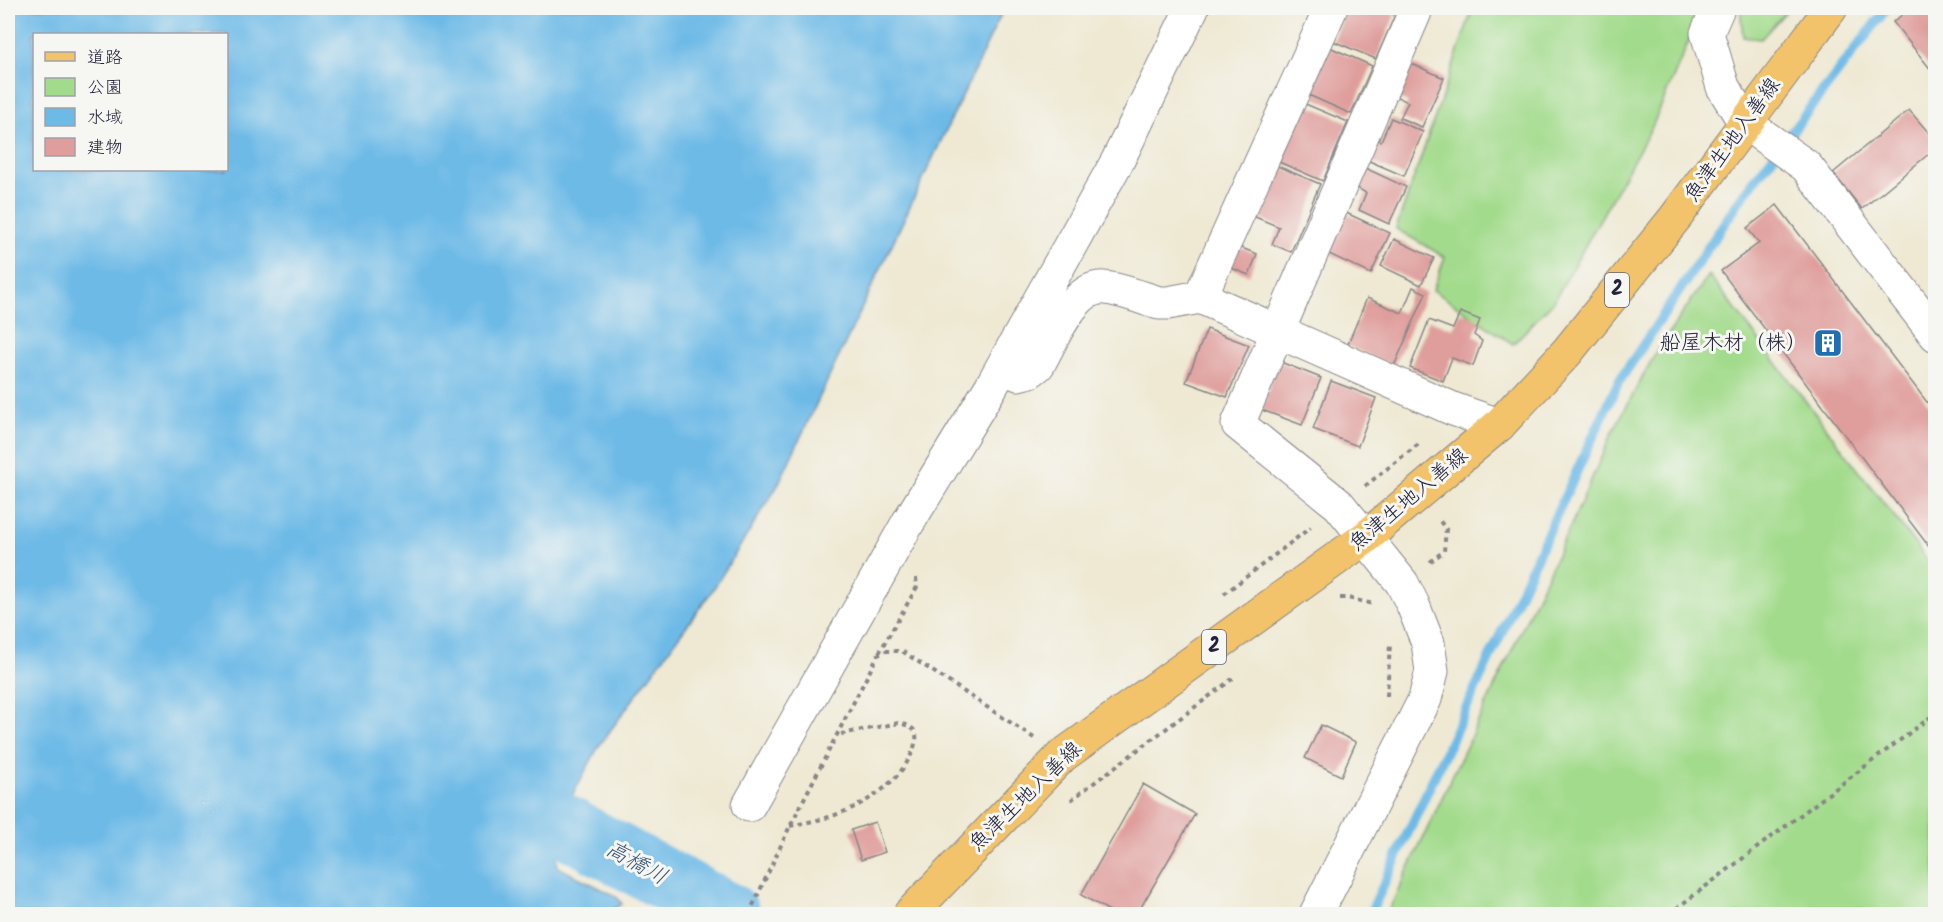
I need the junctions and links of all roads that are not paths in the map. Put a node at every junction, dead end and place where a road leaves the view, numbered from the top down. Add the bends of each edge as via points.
1 (1192, 8) edge
2 (1331, 8) edge
3 (1413, 8) edge
4 (1718, 8) edge
5 (1831, 8) edge
6 (1745, 123) junction
7 (1200, 297) junction
8 (1279, 331) junction
9 (1935, 335) edge
10 (1003, 366) junction
11 (1499, 425) junction
12 (1365, 538) junction
13 (749, 805) dead end
14 (910, 915) edge
15 (1316, 915) edge

1 - 10 street via 1118,160
2 - 7 street
3 - 8 street via 1415,12
4 - 6 street via 1707,33 1723,87
5 - 6 main road, 魚津生地入善線 / 2
6 - 9 street via 1806,166
6 - 11 main road, 魚津生地入善線 / 2 via 1675,218 1567,352
7 - 8 street
7 - 10 street via 1159,303 1104,287 1090,290 1072,306 1038,365 1018,375
8 - 11 street via 1453,409
8 - 12 street via 1238,424 1339,506
10 - 13 street via 909,521
11 - 12 main road, 魚津生地入善線 / 2
12 - 14 main road, 魚津生地入善線 / 2 via 1062,756
12 - 15 street via 1402,583 1428,643 1432,671 1425,699

